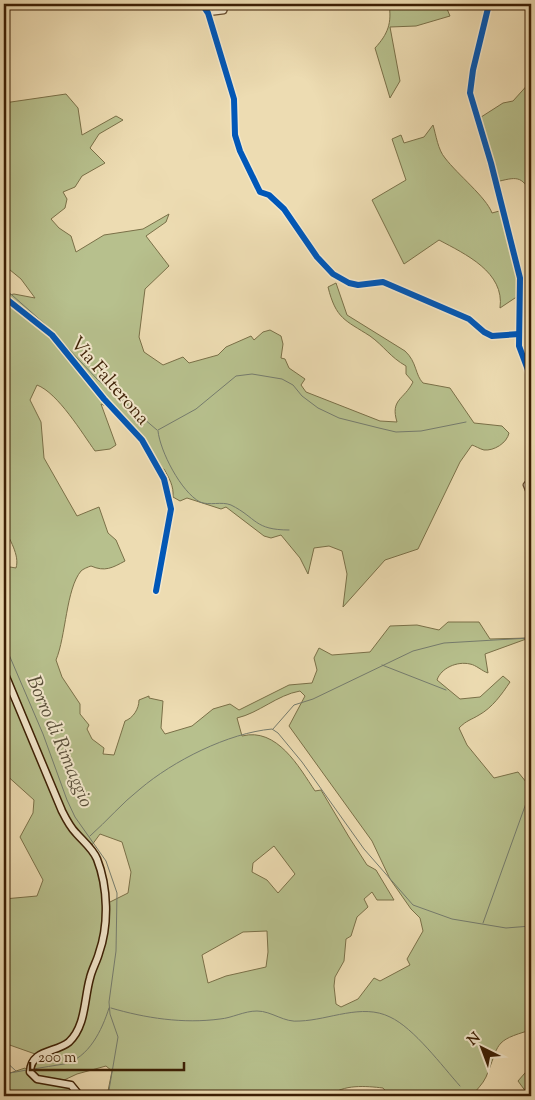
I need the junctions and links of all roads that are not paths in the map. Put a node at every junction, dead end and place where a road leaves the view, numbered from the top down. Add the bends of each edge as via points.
1 (202, 4) edge
2 (226, 4) edge
3 (490, 4) edge
4 (208, 13) junction
5 (4, 297) edge
6 (519, 334) junction
7 (531, 378) edge
8 (531, 479) edge
9 (531, 498) edge
10 (156, 591) dead end
11 (4, 672) edge
12 (80, 1096) edge

1 - 4 street
2 - 4 street via 224,11
3 - 6 street via 470,93 492,163 520,278
4 - 6 street via 234,99 235,135 240,151 260,192 269,195 284,209 317,257 333,274 358,285 383,282 469,319 492,336
5 - 10 street, Via Falterona via 52,335 142,440 164,479 171,509
6 - 7 street via 519,346
8 - 9 street via 526,486
11 - 12 main road via 62,811 74,832 97,857 102,879 106,904 103,939 90,977 80,1024 69,1041 39,1055 30,1067 30,1072 37,1079 71,1085

